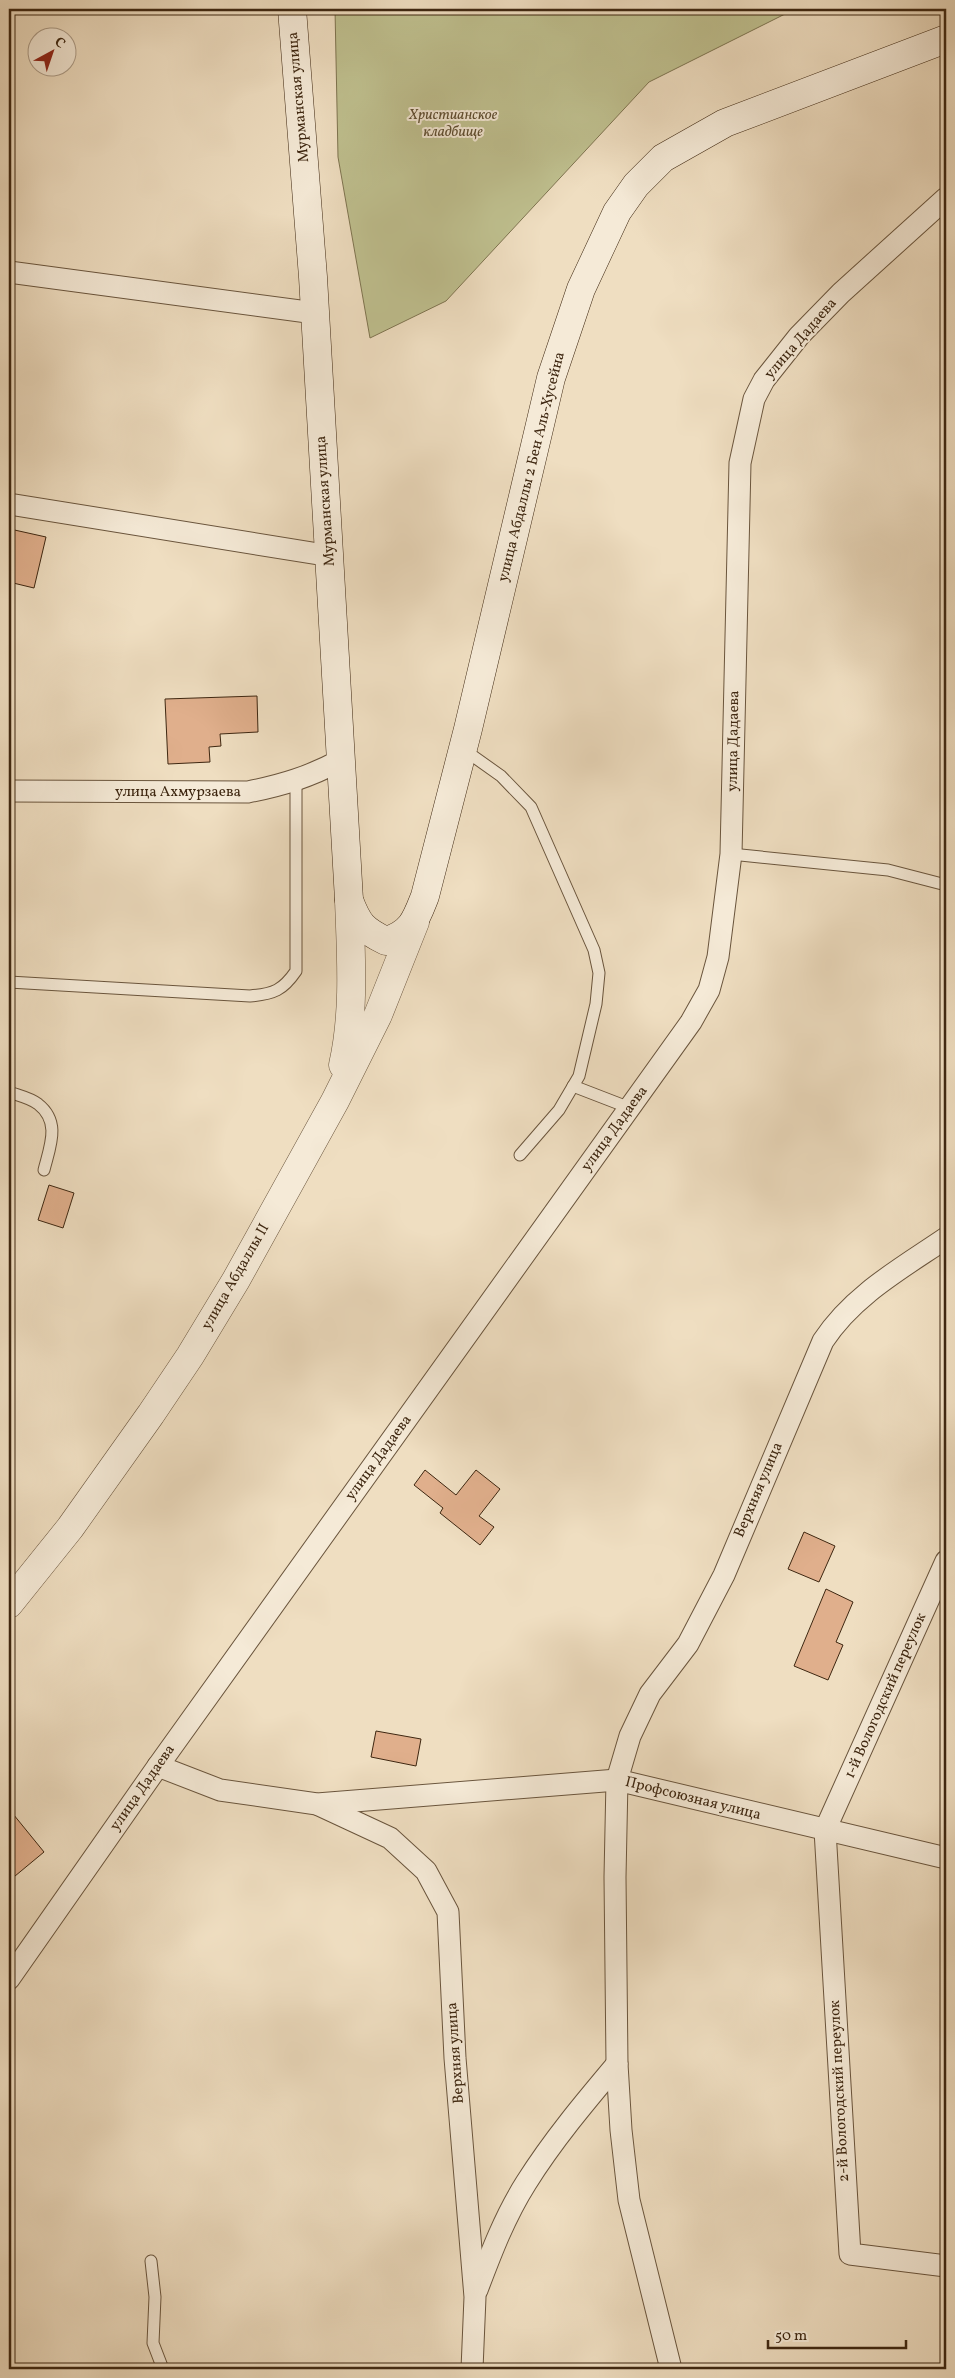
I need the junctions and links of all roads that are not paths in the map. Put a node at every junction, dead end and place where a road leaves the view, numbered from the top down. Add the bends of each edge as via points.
1 (292, 9) edge
2 (946, 39) edge
3 (946, 198) edge
4 (9, 272) edge
5 (315, 313) junction
6 (9, 504) edge
7 (331, 556) junction
8 (463, 749) junction
9 (341, 760) junction
10 (296, 781) junction
11 (9, 791) edge
12 (732, 854) junction
13 (946, 885) edge
14 (350, 900) junction
15 (415, 922) junction
16 (9, 982) edge
17 (573, 1086) junction
18 (9, 1092) edge
19 (335, 1101) junction
20 (630, 1108) junction
21 (520, 1155) dead end
22 (44, 1170) dead end
23 (946, 1238) edge
24 (946, 1561) edge
25 (9, 1604) edge
26 (158, 1766) junction
27 (617, 1780) junction
28 (317, 1804) junction
29 (825, 1830) junction
30 (946, 1858) edge
31 (9, 1978) edge
32 (617, 2064) junction
33 (151, 2261) dead end
34 (946, 2266) edge
35 (475, 2298) junction
36 (163, 2369) edge
37 (472, 2369) edge
38 (671, 2369) edge

1 - 5 main road, Мурманская улица
2 - 8 main road, улица Абдаллы 2 Бен Аль-Хусейна via 725,123 694,139 663,158 636,185 617,212 581,289 551,378
3 - 12 street, улица Дадаева via 835,299 764,380 754,399 740,463
4 - 5 street
5 - 7 main road, Мурманская улица
6 - 7 street
7 - 9 main road, Мурманская улица
8 - 15 main road, улица Абдаллы 2 Бен Аль-Хусейна via 425,896
8 - 17 lane via 501,776 531,807 594,950 599,973 596,1004 579,1076
9 - 10 street, улица Ахмурзаева
9 - 14 main road, Мурманская улица
10 - 11 street, улица Ахмурзаева via 248,792
10 - 16 lane via 296,971 286,986 267,994 250,996
12 - 13 lane via 888,870
12 - 20 street, улица Дадаева via 718,957 709,990 691,1022
14 - 15 main road, Мурманская улица via 357,921 369,933 386,941 399,937
14 - 19 main road via 352,978 349,1041
15 - 19 main road, улица Абдаллы II via 378,1014
17 - 20 lane
17 - 21 lane via 559,1110
18 - 22 lane via 38,1102 51,1119 52,1133
19 - 25 main road, улица Абдаллы II via 190,1356 70,1528
20 - 26 street, улица Дадаева
23 - 27 street, Верхняя улица via 854,1303 823,1341 724,1575 688,1644 650,1694 630,1736
24 - 29 street, 1-й Вологодский переулок
26 - 28 street via 220,1790
26 - 31 street, улица Дадаева
27 - 28 street, Профсоюзная улица
27 - 29 street, Профсоюзная улица
27 - 32 street, Верхняя улица
28 - 35 street, Верхняя улица via 390,1838 426,1871 448,1912 455,2058
29 - 30 street, Профсоюзная улица
29 - 34 street, 2-й Вологодский переулок via 850,2254
32 - 35 street via 561,2132 526,2183 495,2241
32 - 38 street, Верхняя улица via 628,2200
33 - 36 lane via 155,2297 152,2344
35 - 37 street, Верхняя улица

